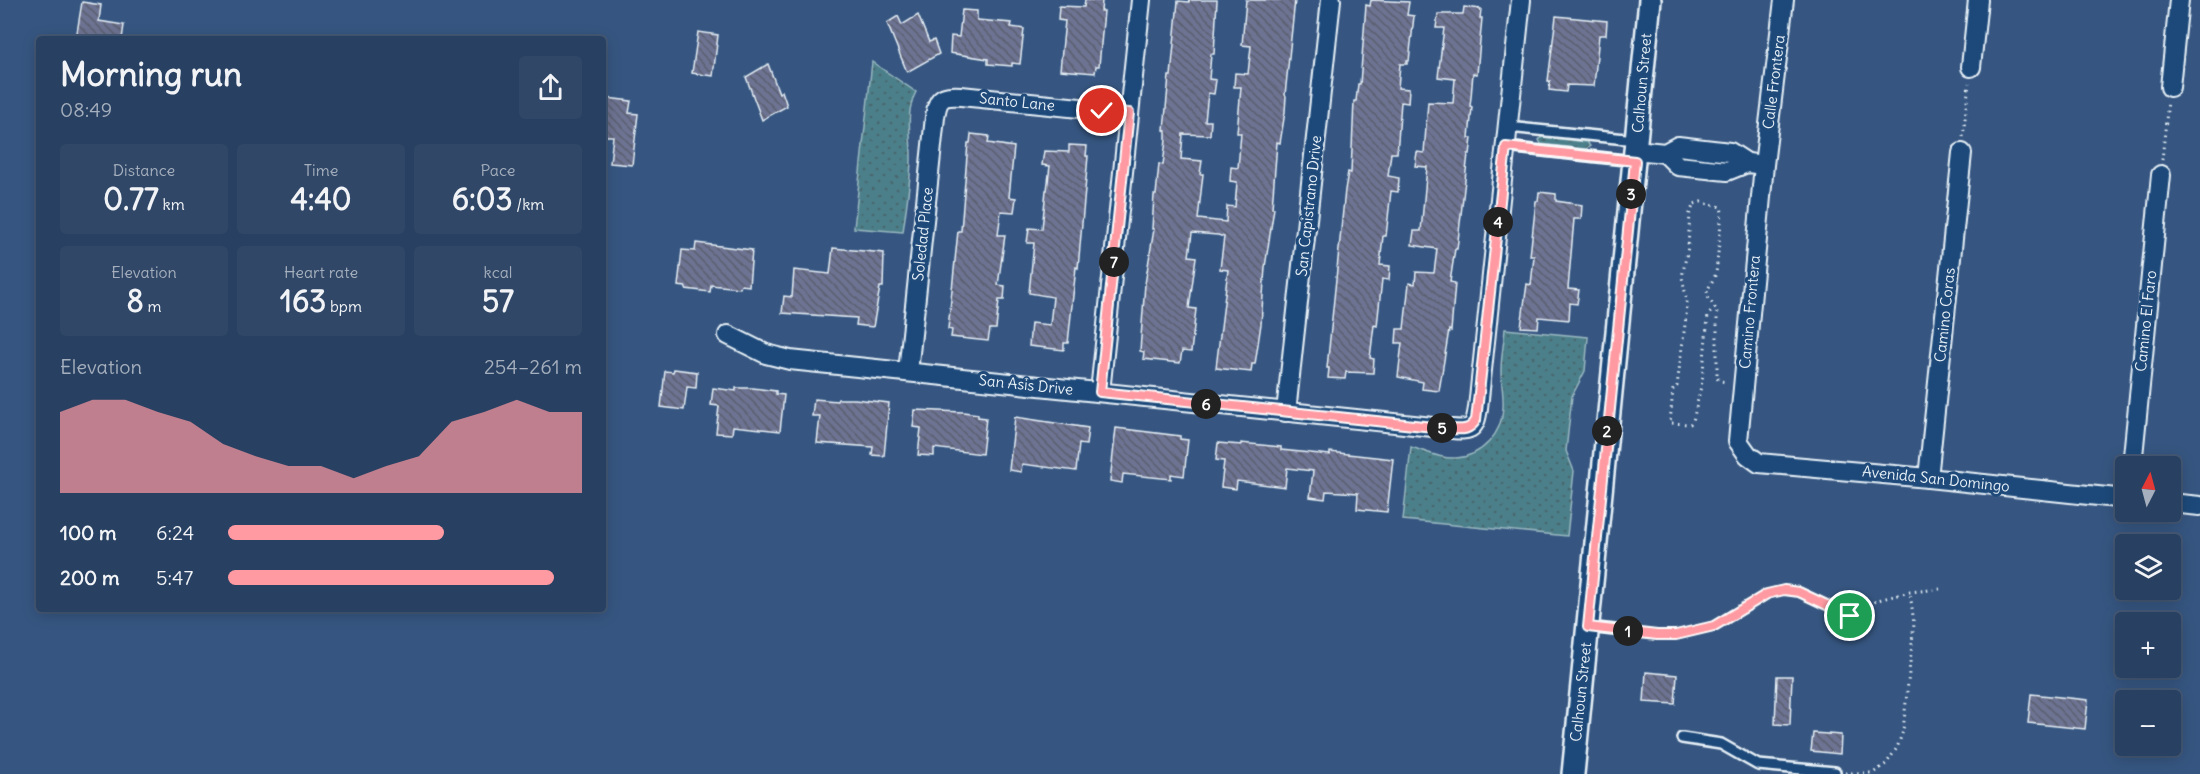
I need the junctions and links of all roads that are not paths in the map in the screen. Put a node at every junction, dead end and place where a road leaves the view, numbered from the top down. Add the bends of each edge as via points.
1 (1141, 0) edge
2 (1331, 0) edge
3 (1521, 0) edge
4 (1650, 0) edge
5 (1784, 0) edge
6 (1978, 0) edge
7 (2179, 0) edge
8 (1971, 67) road end
9 (2170, 87) road end
10 (941, 98) joint
11 (1129, 113) junction
12 (1508, 127) junction
13 (1506, 147) junction
14 (1635, 150) junction
15 (1962, 153) road end
16 (1755, 164) junction
17 (2161, 175) road end
18 (728, 335) dead end
19 (908, 372) junction
20 (1100, 392) junction
21 (1286, 412) junction
22 (1748, 455) joint
23 (2133, 456) edge
24 (1928, 478) junction
25 (2115, 498) edge
26 (2181, 504) edge
27 (2200, 506) edge
28 (1588, 627) junction
29 (1632, 632) road end
30 (1682, 738) dead end
31 (1834, 772) road end
32 (1573, 774) edge

1 - 11 street
2 - 21 street, San Capistrano Drive
3 - 12 street
4 - 14 street, Calhoun Street
5 - 16 street, Calle Frontera
6 - 8 street
7 - 9 street
10 - 11 street, Santo Lane via 950,95
10 - 19 street, Soledad Place via 935,117
11 - 20 street
12 - 13 street
12 - 14 lane
13 - 14 lane
13 - 21 street, San Asis Drive via 1478,408 1472,427 1463,430
14 - 16 street via 1665,153 1678,146 1730,152
14 - 28 street, Calhoun Street
15 - 24 street, Camino Coras
16 - 22 street, Camino Frontera via 1738,441
17 - 23 street, Camino El Faro
18 - 19 street, San Asis Drive via 782,358
19 - 20 street, San Asis Drive
20 - 21 street, San Asis Drive
22 - 24 street, Avenida San Domingo via 1759,462
24 - 25 street, Avenida San Domingo
26 - 27 street
28 - 29 lane
28 - 32 street, Calhoun Street
30 - 31 lane via 1721,744 1758,765

